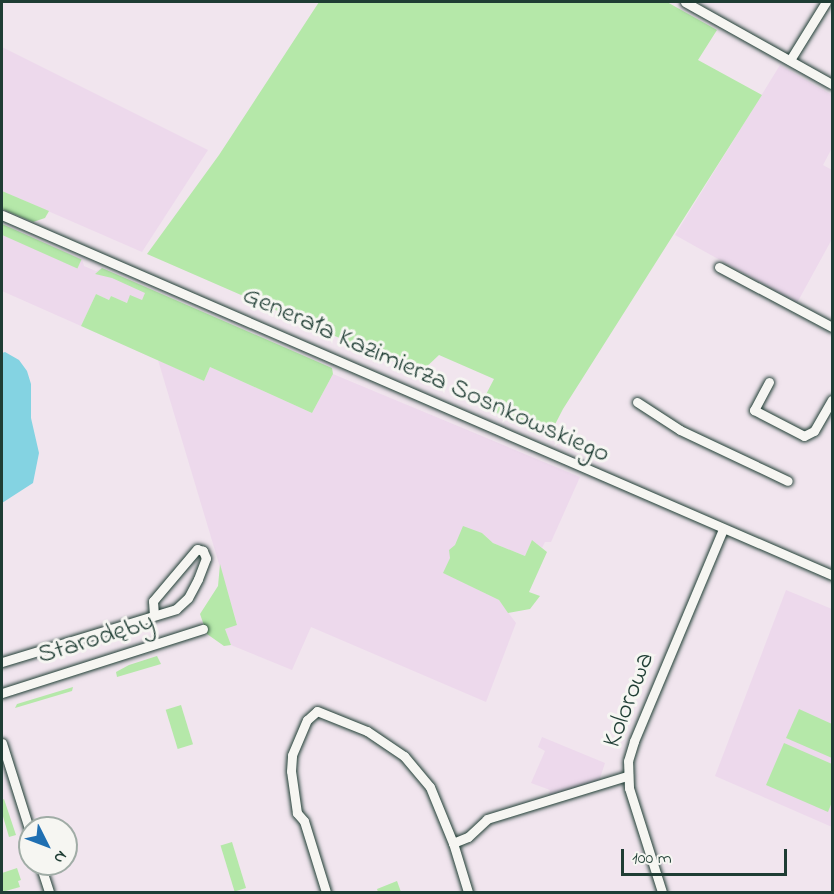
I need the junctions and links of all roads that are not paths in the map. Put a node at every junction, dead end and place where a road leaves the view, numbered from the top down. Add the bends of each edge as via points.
1 (685, 2) edge
2 (826, 2) edge
3 (790, 60) junction
4 (832, 84) edge
5 (2, 215) edge
6 (719, 267) dead end
7 (832, 327) edge
8 (769, 382) dead end
9 (832, 400) edge
10 (637, 402) dead end
11 (788, 481) dead end
12 (723, 529) junction
13 (183, 566) junction
14 (832, 575) edge
15 (198, 579) junction
16 (154, 615) junction
17 (203, 628) dead end
18 (2, 662) edge
19 (2, 693) edge
20 (2, 743) edge
21 (627, 776) junction
22 (25, 816) edge
23 (453, 843) junction
24 (44, 876) edge
25 (49, 892) edge
26 (326, 892) edge
27 (468, 892) edge
28 (662, 892) edge

1 - 3 street
2 - 3 street
3 - 4 street
5 - 12 street, Generała Kazimierza Sosnkowskiego
6 - 7 street
8 - 9 street via 754,410 804,436 814,431
10 - 11 street via 681,430
12 - 14 street, Generała Kazimierza Sosnkowskiego
12 - 21 street, Kolorowa via 634,741
13 - 15 street
13 - 15 street via 197,549 203,550 206,558
13 - 16 street via 153,602
15 - 16 street via 181,606
16 - 18 street
17 - 19 street, Starodęby
20 - 22 street
21 - 23 street via 489,818 468,837
21 - 28 street, Kolorowa
23 - 26 street via 430,787 404,756 367,731 317,711 307,720 292,755 291,771 297,813 304,821
23 - 27 street
24 - 25 street

